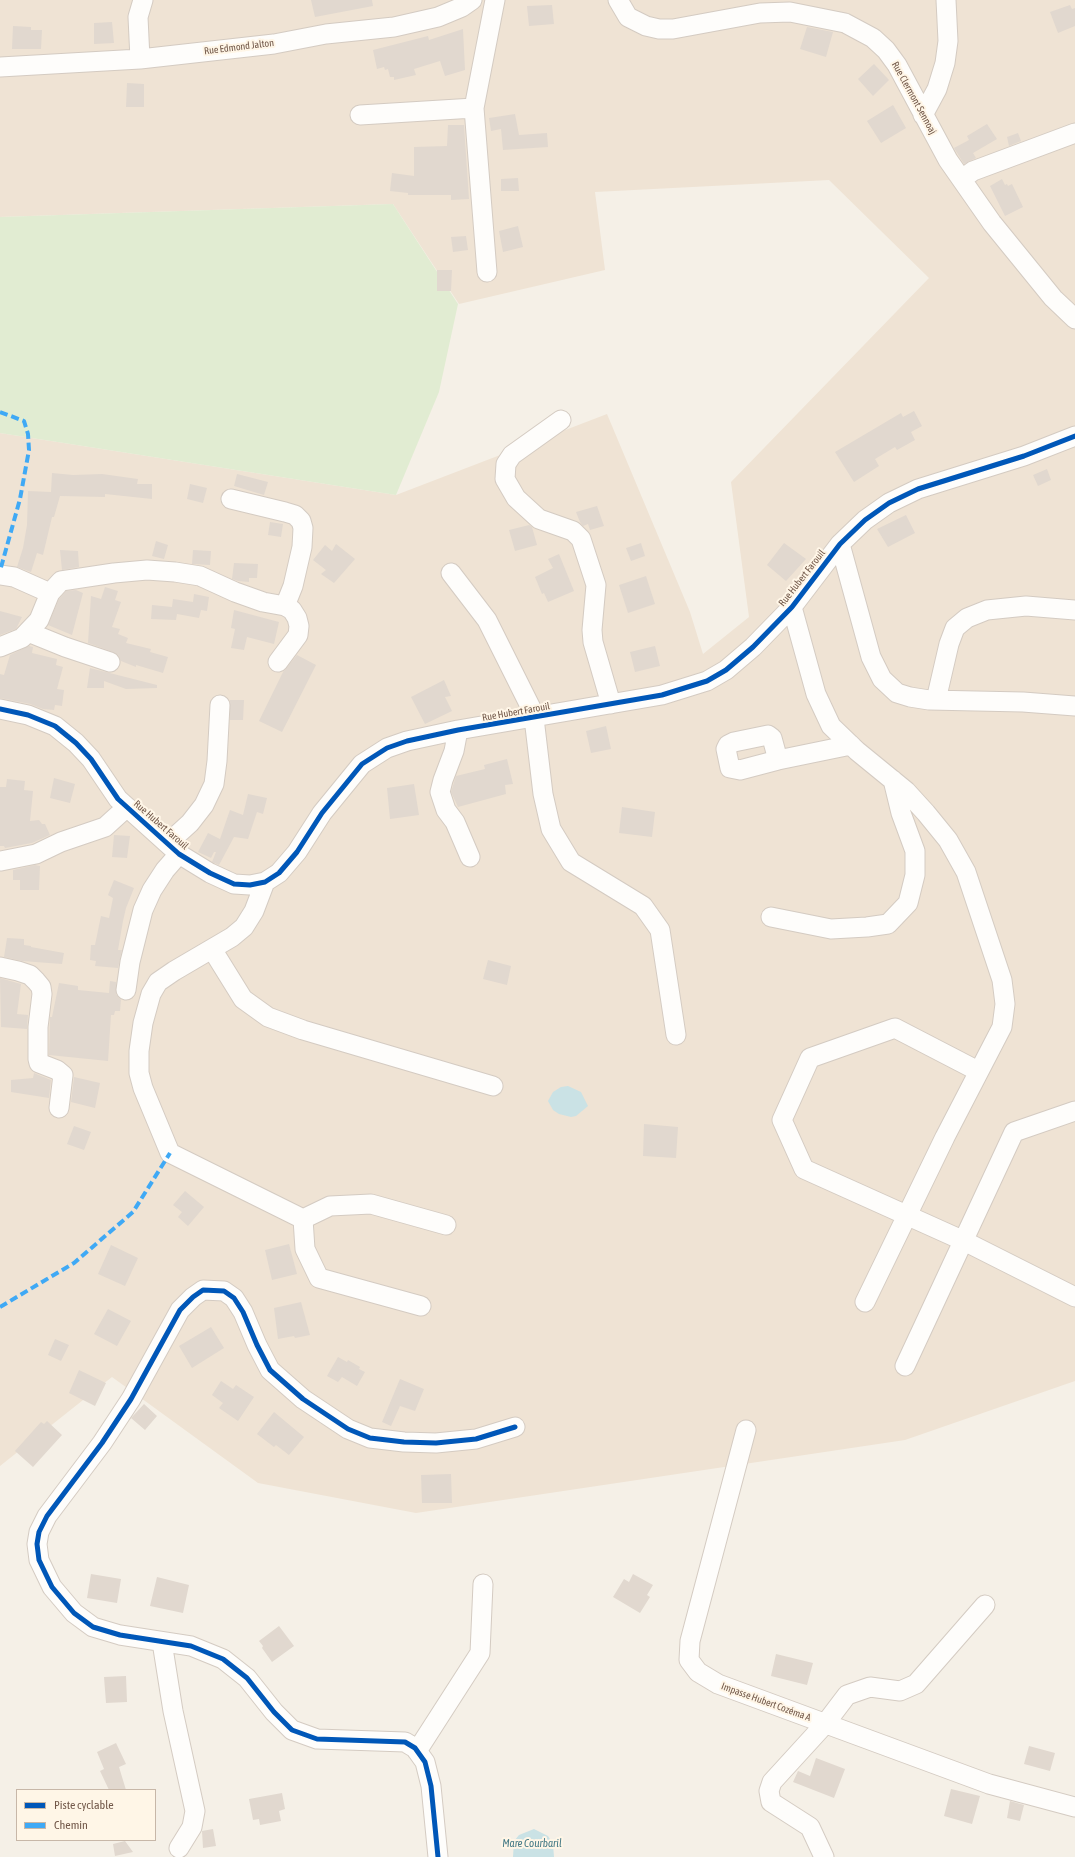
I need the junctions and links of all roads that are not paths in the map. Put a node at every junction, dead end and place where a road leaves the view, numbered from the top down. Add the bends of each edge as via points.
1 (143, 0) edge
2 (472, 0) edge
3 (495, 0) edge
4 (618, 0) edge
5 (946, 0) edge
6 (140, 58) junction
7 (0, 67) edge
8 (474, 108) junction
9 (360, 115) dead end
10 (923, 115) junction
11 (1075, 133) edge
12 (962, 179) junction
13 (487, 272) dead end
14 (1075, 319) edge
15 (561, 420) dead end
16 (1075, 436) edge
17 (231, 499) dead end
18 (840, 544) junction
19 (451, 573) dead end
20 (0, 575) edge
21 (50, 594) junction
22 (286, 606) junction
23 (792, 607) junction
24 (1075, 610) edge
25 (28, 632) junction
26 (0, 647) edge
27 (110, 662) dead end
28 (278, 662) dead end
29 (936, 700) junction
30 (611, 704) junction
31 (220, 705) dead end
32 (1075, 705) edge
33 (0, 709) edge
34 (534, 718) junction
35 (458, 730) junction
36 (851, 745) junction
37 (778, 760) dead end
38 (893, 780) junction
39 (127, 807) junction
40 (174, 849) junction
41 (470, 857) dead end
42 (1, 861) dead end
43 (264, 882) junction
44 (771, 917) dead end
45 (212, 949) junction
46 (0, 967) edge
47 (126, 990) dead end
48 (676, 1035) dead end
49 (978, 1071) junction
50 (493, 1086) dead end
51 (59, 1108) dead end
52 (1075, 1111) edge
53 (907, 1215) junction
54 (303, 1219) junction
55 (446, 1226) dead end
56 (964, 1241) junction
57 (1075, 1297) edge
58 (865, 1302) dead end
59 (421, 1306) dead end
60 (904, 1366) dead end
61 (515, 1427) dead end
62 (746, 1430) dead end
63 (483, 1584) dead end
64 (985, 1605) dead end
65 (162, 1642) junction
66 (825, 1724) junction
67 (417, 1751) junction
68 (1075, 1807) edge
69 (180, 1848) dead end
70 (438, 1857) edge
71 (824, 1857) edge

1 - 6 street via 138,17
2 - 6 street, Rue Edmond Jalton via 438,17 394,27 326,34 274,44
3 - 8 street
4 - 10 street, Rue Clermont Sennoaj via 628,17 659,29 673,29 775,12 845,23 873,38 886,50 897,65
5 - 10 street via 948,41 945,64 937,89
6 - 7 street, Rue Edmond Jalton
8 - 9 street
8 - 13 street
10 - 12 street, Rue Clermont Sennoaj via 948,160
11 - 12 street via 973,171
12 - 14 street, Rue Clermont Sennoaj via 992,223 1053,298
15 - 30 street via 512,454 506,464 505,479 516,498 539,519 573,531 581,539 596,585 592,642
16 - 18 street, Rue Hubert Farouil via 1024,456 918,489 889,503 865,520
17 - 22 street via 286,512 301,520 302,547
18 - 23 street, Rue Hubert Farouil
18 - 29 street via 871,657 882,679 897,693
19 - 34 street via 487,620
20 - 21 street via 14,577
21 - 22 street via 61,581 147,570 200,576 263,602
21 - 25 street via 39,620
22 - 28 street via 297,618 298,635
23 - 30 street, Rue Hubert Farouil via 753,647 726,670 707,681 662,695
23 - 36 street via 816,694 831,726
24 - 29 street via 1026,606 987,610 967,618 955,628
25 - 26 street via 22,638
25 - 27 street
29 - 32 street
30 - 34 street, Rue Hubert Farouil
31 - 40 street via 214,784 204,805
33 - 39 street, Rue Hubert Farouil via 28,715 55,726 91,759 118,799
34 - 35 street, Rue Hubert Farouil
34 - 48 street via 543,794 551,829 571,862 643,906 660,930
35 - 41 street via 454,751 440,792 446,810 455,822
35 - 43 street, Rue Hubert Farouil via 387,748 362,764 322,813 297,852 279,873
36 - 37 street
36 - 38 street
38 - 44 street via 901,813 915,851 915,875 908,903 888,924 867,927 831,929
38 - 49 street via 906,791 948,840 966,872 1002,980 1005,1004 1002,1027
39 - 40 street, Rue Hubert Farouil
39 - 42 street via 105,828 61,842 36,854
40 - 43 street, Rue Hubert Farouil via 210,873 234,884 250,885
40 - 47 street via 143,910
43 - 45 street via 254,911 244,927
45 - 50 street via 243,999 268,1017 303,1030
45 - 54 street via 158,982 151,994 139,1051 139,1073 143,1088 170,1154
46 - 51 street via 30,975 41,987 38,1059 39,1063 62,1074
49 - 53 street
49 - 53 street via 894,1028 810,1058 782,1120 804,1169
52 - 56 street via 1014,1132
53 - 56 street
53 - 58 street
54 - 55 street via 330,1206 371,1204
54 - 59 street via 305,1249 319,1278
56 - 57 street
56 - 60 street
61 - 65 street via 476,1439 436,1443 370,1438 348,1429 303,1399 270,1370 234,1298 224,1291 203,1290 180,1310 131,1399 102,1443 47,1516 39,1532 37,1544 39,1560 52,1587 74,1614 93,1627 120,1635
62 - 66 street, Impasse Hubert Cozéma A via 690,1641 689,1660 698,1672 718,1684
63 - 67 street via 480,1653
64 - 66 street via 916,1684 900,1691 870,1687 847,1695
65 - 67 street via 191,1646 223,1659 247,1678 292,1730 317,1739 405,1742
65 - 69 street via 173,1711 195,1811 192,1827
66 - 68 street, Impasse Hubert Cozéma A via 989,1784
66 - 71 street via 772,1782 769,1791 771,1802 810,1827
67 - 70 street via 425,1762 431,1786

